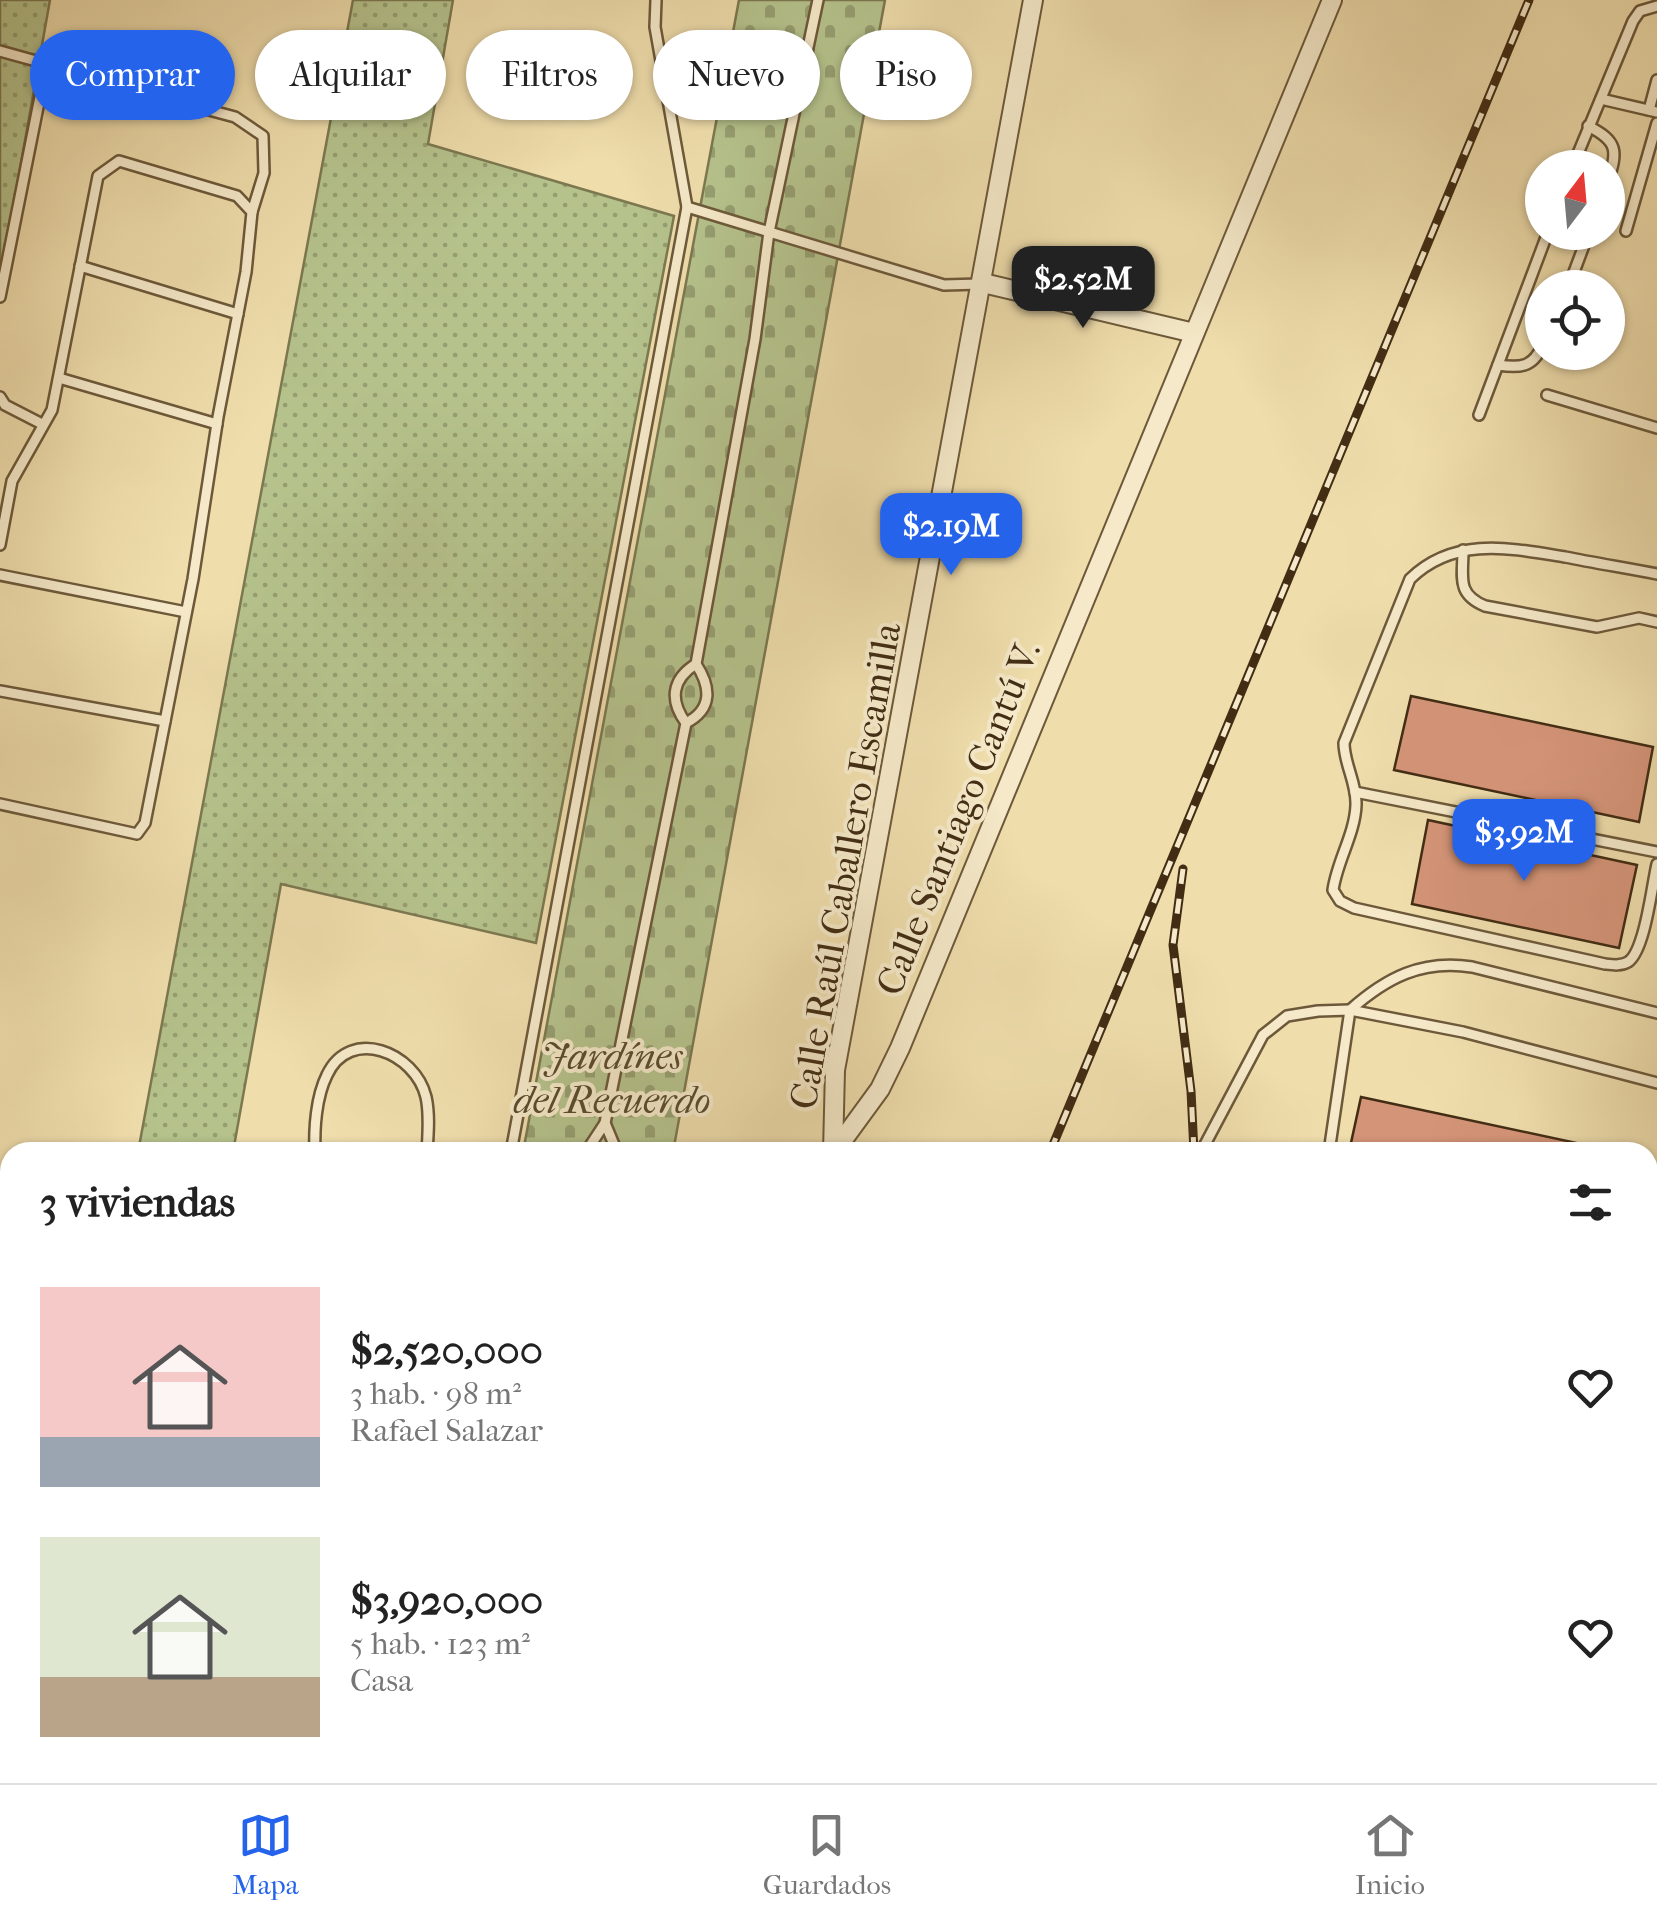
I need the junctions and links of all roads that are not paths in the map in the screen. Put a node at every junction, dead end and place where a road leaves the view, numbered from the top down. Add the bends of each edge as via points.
1 (656, 0) edge
2 (818, 0) edge
3 (1033, 0) edge
4 (1332, 0) edge
5 (1657, 6) edge
6 (0, 51) edge
7 (30, 60) edge
8 (1657, 80) edge
9 (1601, 99) junction
10 (1653, 111) edge
11 (235, 116) edge
12 (35, 120) edge
13 (1657, 122) edge
14 (1588, 126) junction
15 (1579, 150) edge
16 (1613, 150) edge
17 (687, 207) junction
18 (252, 212) junction
19 (1626, 231) dead end
20 (769, 232) junction
21 (1541, 250) edge
22 (80, 266) junction
23 (982, 284) junction
24 (0, 297) edge
25 (238, 314) junction
26 (1194, 332) junction
27 (1498, 365) junction
28 (1525, 366) edge
29 (58, 378) junction
30 (1547, 394) dead end
31 (0, 397) edge
32 (1478, 415) dead end
33 (42, 424) junction
34 (217, 424) junction
35 (1657, 428) edge
36 (0, 545) edge
37 (1463, 550) junction
38 (1657, 574) edge
39 (0, 575) edge
40 (186, 612) junction
41 (1657, 622) edge
42 (696, 664) junction
43 (0, 691) edge
44 (165, 721) junction
45 (686, 723) junction
46 (1355, 792) junction
47 (0, 804) edge
48 (1657, 852) edge
49 (1657, 864) edge
50 (1350, 1010) junction
51 (1657, 1012) edge
52 (1657, 1084) edge
53 (605, 1123) junction
54 (316, 1142) edge
55 (427, 1142) edge
56 (513, 1142) edge
57 (593, 1142) edge
58 (614, 1142) edge
59 (833, 1142) edge
60 (840, 1142) edge
61 (1206, 1142) edge
62 (1330, 1142) edge

1 - 17 lane via 654,27
2 - 20 lane
3 - 23 street, Calle Raúl Caballero Escamilla
4 - 26 street, Calle Santiago Cantú V.
5 - 9 lane via 1633,21
6 - 7 lane
8 - 10 lane
9 - 10 lane
9 - 14 lane
11 - 18 lane via 262,136 265,148
12 - 24 lane
13 - 19 lane
14 - 15 lane
14 - 16 lane via 1608,136
17 - 20 lane
17 - 56 lane
18 - 22 lane via 237,196 119,161 98,176
18 - 25 lane
20 - 23 lane via 944,285
20 - 42 lane via 756,339
21 - 27 lane
22 - 25 lane
22 - 29 lane
23 - 26 street
23 - 59 street, Calle Raúl Caballero Escamilla via 835,1070
25 - 34 lane
26 - 60 street, Calle Santiago Cantú V. via 900,1048 880,1089
27 - 28 lane
27 - 32 lane
29 - 33 lane
29 - 34 lane
30 - 35 lane
31 - 33 lane
33 - 36 lane via 12,481
34 - 40 lane
37 - 38 lane via 1505,547
37 - 41 lane via 1463,590 1485,606 1597,628 1640,618
37 - 46 lane via 1424,565 1410,579 1344,742
39 - 40 lane
40 - 44 lane
42 - 45 lane via 684,671 674,694
42 - 45 lane via 708,698
43 - 44 lane
44 - 47 lane via 138,834
45 - 53 lane
46 - 48 lane
46 - 49 lane via 1333,890 1354,908 1400,920 1624,965 1640,940
50 - 51 lane via 1377,986 1446,963
50 - 52 lane via 1463,1032
50 - 61 lane via 1287,1016 1263,1035
50 - 62 lane
53 - 57 lane
53 - 58 lane
54 - 55 lane via 327,1074 343,1055 360,1049 389,1051 413,1069 426,1096

